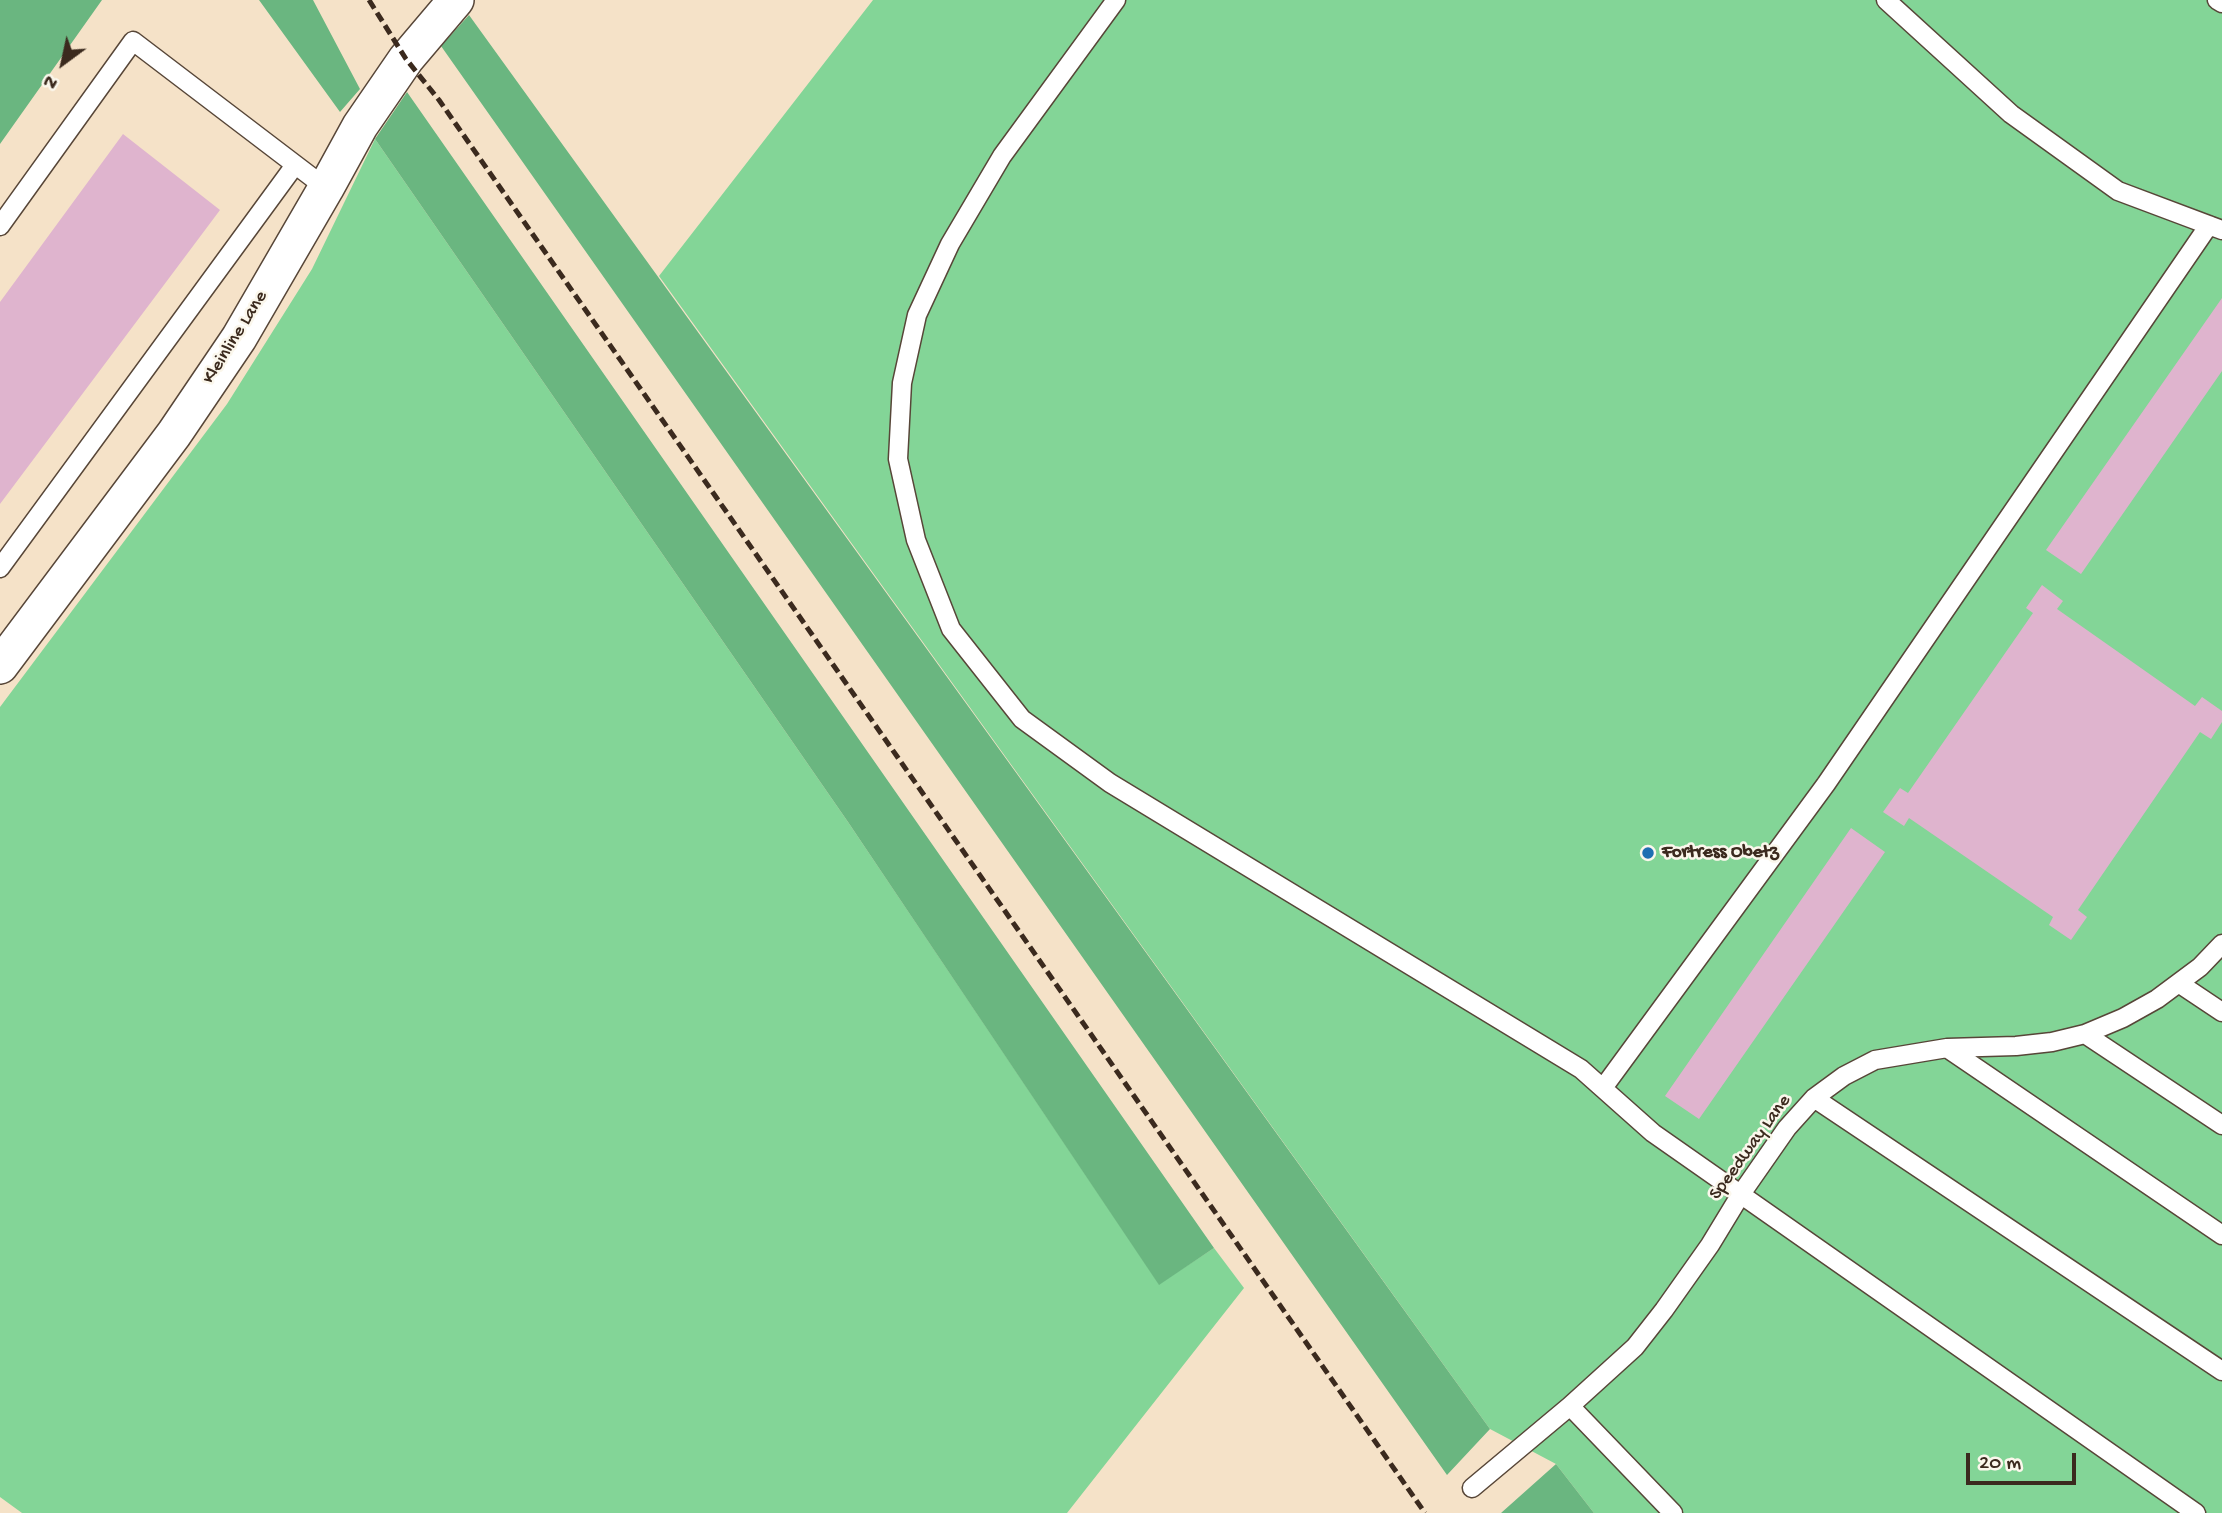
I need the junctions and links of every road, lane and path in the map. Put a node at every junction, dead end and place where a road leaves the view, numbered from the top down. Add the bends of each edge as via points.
1 (456, 0) edge
2 (1116, 0) edge
3 (1886, 0) edge
4 (2217, 0) edge
5 (2222, 3) edge
6 (295, 165) junction
7 (326, 188) junction
8 (0, 226) edge
9 (2215, 228) edge
10 (0, 568) edge
11 (0, 666) edge
12 (2222, 944) edge
13 (2180, 984) junction
14 (2222, 1012) edge
15 (2085, 1034) junction
16 (1947, 1048) junction
17 (1603, 1088) junction
18 (1814, 1098) junction
19 (2222, 1125) edge
20 (1741, 1194) junction
21 (2222, 1235) edge
22 (2222, 1371) edge
23 (1570, 1406) junction
24 (1472, 1488) dead end
25 (1673, 1513) edge
26 (2196, 1513) edge

1 - 7 street, Kleinline Lane via 406,59 360,126
2 - 17 lane via 1002,156 950,244 917,315 902,383 898,459 916,540 951,629 1022,719 1110,783 1581,1069
3 - 9 lane via 2011,114 2118,191
4 - 5 lane
6 - 7 lane
6 - 8 lane via 133,41
6 - 10 lane
7 - 11 street, Kleinline Lane via 239,338 174,434
9 - 17 lane via 1826,784
12 - 13 lane, Speedway Lane
13 - 14 lane
13 - 15 lane, Speedway Lane via 2123,1018
15 - 16 lane, Speedway Lane via 2016,1046
15 - 19 lane
16 - 18 lane, Speedway Lane via 1875,1060
16 - 21 lane
17 - 20 lane via 1653,1133
18 - 20 lane, Speedway Lane
18 - 22 lane
20 - 23 lane, Speedway Lane via 1710,1245 1635,1347
20 - 26 lane
23 - 24 lane, Speedway Lane
23 - 25 lane

